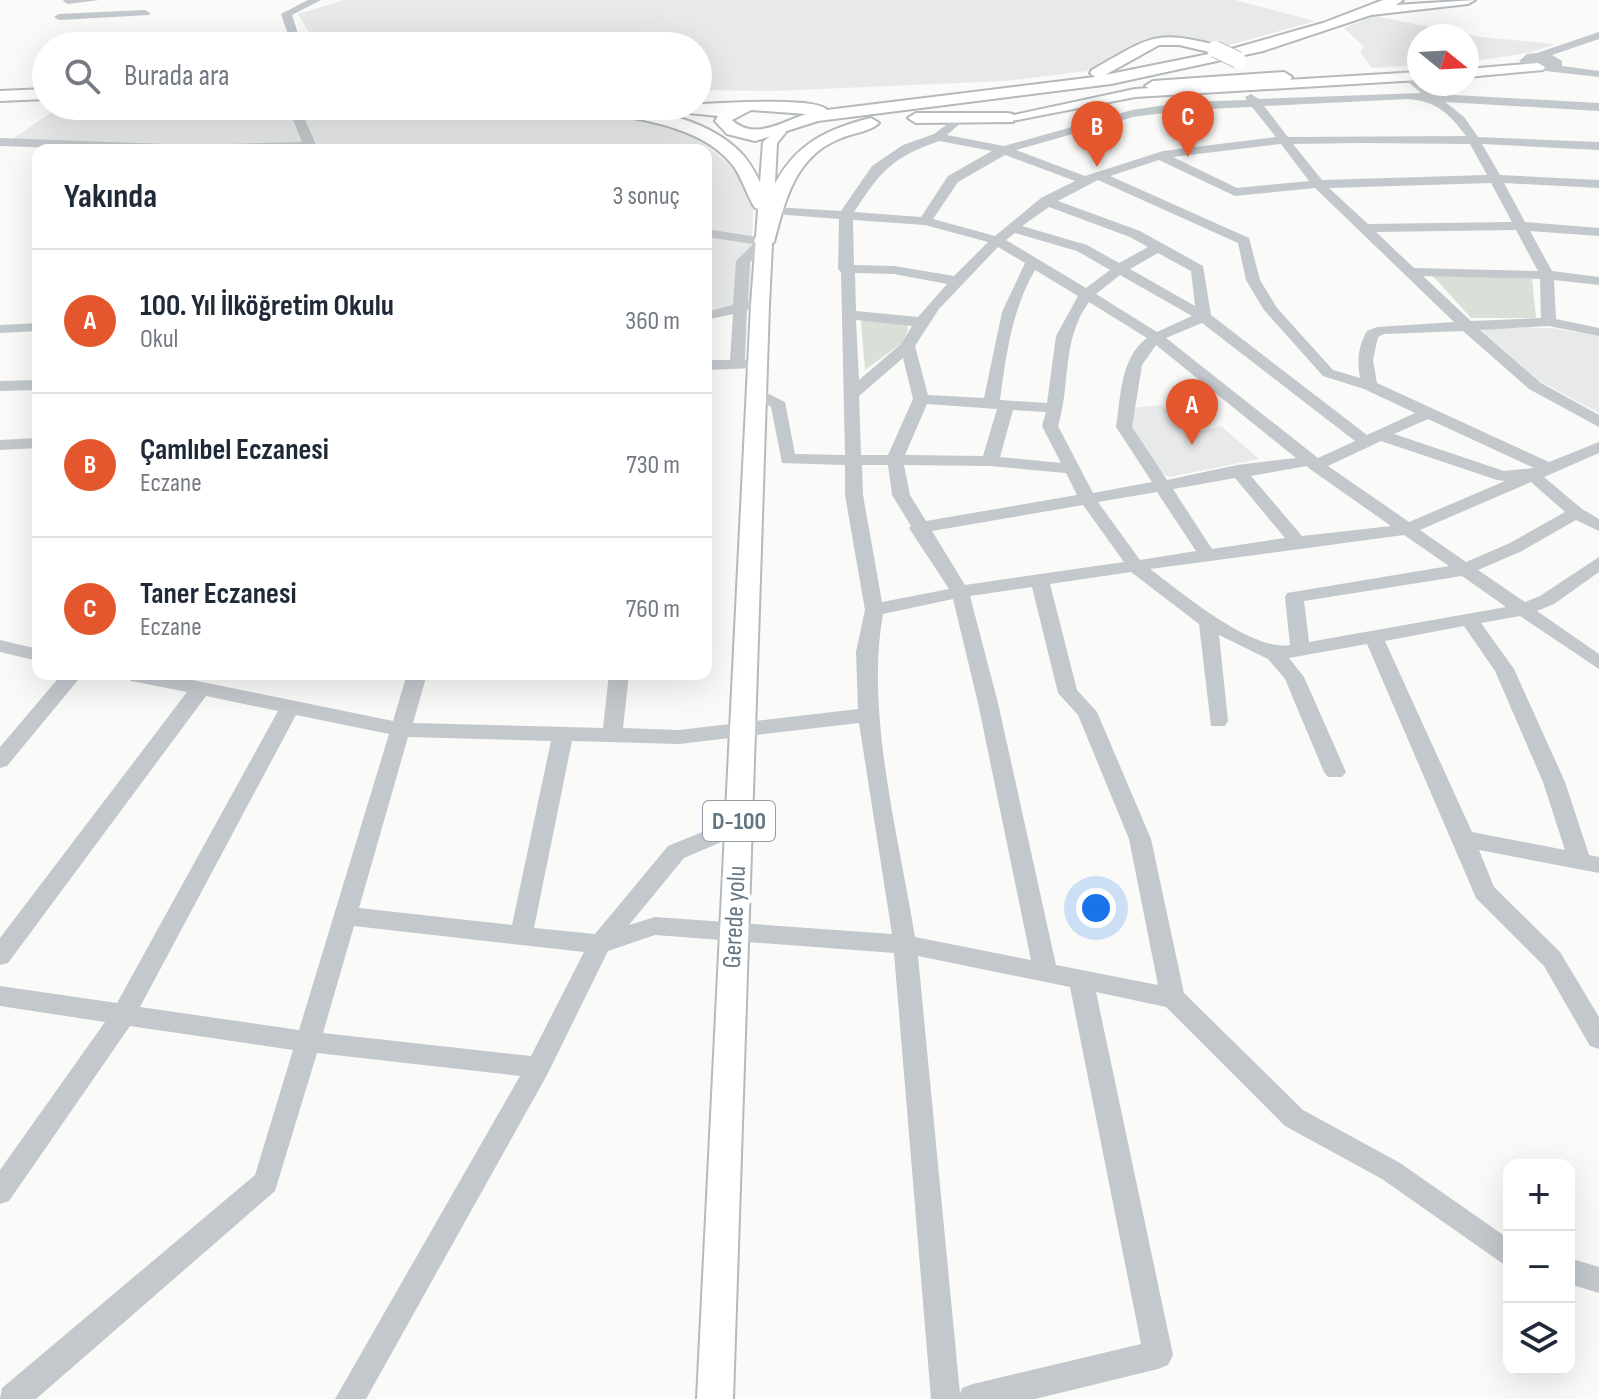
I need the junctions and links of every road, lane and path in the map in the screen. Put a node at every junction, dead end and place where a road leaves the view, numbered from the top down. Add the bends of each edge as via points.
1 (94, 0) edge
2 (151, 0) edge
3 (280, 0) edge
4 (316, 0) edge
5 (1378, 0) edge
6 (1396, 0) edge
7 (1468, 0) edge
8 (68, 1) edge
9 (286, 14) junction
10 (1364, 14) junction
11 (292, 32) edge
12 (1599, 35) edge
13 (1566, 47) junction
14 (1524, 59) joint
15 (1548, 63) junction
16 (1479, 69) edge
17 (1479, 70) edge
18 (1599, 72) edge
19 (1407, 74) edge
20 (1407, 74) edge
21 (1284, 77) junction
22 (1242, 83) junction
23 (983, 94) junction
24 (32, 97) edge
25 (0, 98) edge
26 (1432, 98) junction
27 (1256, 103) junction
28 (918, 105) junction
29 (1599, 107) edge
30 (737, 108) junction
31 (712, 110) edge
32 (791, 115) junction
33 (1007, 118) junction
34 (299, 120) edge
35 (658, 120) edge
36 (712, 120) edge
37 (958, 120) junction
38 (723, 121) junction
39 (779, 132) junction
40 (741, 133) junction
41 (938, 137) junction
42 (1473, 138) junction
43 (1280, 139) junction
44 (2, 144) edge
45 (308, 144) edge
46 (32, 145) edge
47 (1599, 146) edge
48 (1004, 150) junction
49 (1161, 156) junction
50 (1092, 178) junction
51 (1496, 179) junction
52 (1318, 184) junction
53 (1599, 184) edge
54 (1046, 201) junction
55 (766, 208) junction
56 (846, 214) junction
57 (925, 221) junction
58 (1522, 226) junction
59 (1013, 228) junction
60 (1364, 228) junction
61 (1599, 232) edge
62 (712, 234) edge
63 (996, 240) junction
64 (764, 242) junction
65 (1160, 246) junction
66 (1032, 263) junction
67 (845, 269) junction
68 (1117, 270) junction
69 (1411, 272) junction
70 (1547, 275) junction
71 (957, 281) junction
72 (1599, 281) edge
73 (1085, 295) junction
74 (748, 306) junction
75 (712, 315) edge
76 (848, 315) junction
77 (1204, 317) junction
78 (919, 322) junction
79 (1549, 322) junction
80 (1467, 326) junction
81 (32, 327) edge
82 (0, 329) edge
83 (1599, 332) edge
84 (1154, 336) junction
85 (907, 346) junction
86 (712, 365) edge
87 (748, 365) junction
88 (32, 385) edge
89 (0, 386) edge
90 (1370, 386) junction
91 (757, 393) junction
92 (852, 394) junction
93 (921, 399) junction
94 (999, 402) junction
95 (1056, 408) junction
96 (1429, 412) junction
97 (1599, 422) edge
98 (1376, 440) junction
99 (32, 443) edge
100 (0, 445) edge
101 (1599, 447) edge
102 (853, 457) junction
103 (895, 459) junction
104 (990, 461) junction
105 (1314, 463) junction
106 (1074, 469) junction
107 (1237, 470) junction
108 (1538, 470) junction
109 (1159, 485) junction
110 (1089, 501) junction
111 (1576, 513) junction
112 (1599, 526) edge
113 (918, 528) junction
114 (1407, 529) junction
115 (1297, 542) junction
116 (1209, 558) junction
117 (1598, 566) edge
118 (1137, 568) junction
119 (1462, 570) junction
120 (1040, 581) junction
121 (960, 592) junction
122 (874, 610) junction
123 (1522, 610) junction
124 (1468, 619) junction
125 (1208, 622) junction
126 (1373, 636) junction
127 (0, 646) edge
128 (1300, 649) junction
129 (32, 651) edge
130 (1275, 654) junction
131 (1599, 663) edge
132 (68, 680) edge
133 (161, 680) edge
134 (416, 680) edge
135 (618, 680) edge
136 (201, 688) junction
137 (290, 707) junction
138 (868, 715) junction
139 (1218, 721) dead end
140 (744, 727) junction
141 (403, 730) junction
142 (563, 734) junction
143 (612, 736) junction
144 (0, 761) edge
145 (1335, 772) dead end
146 (739, 825) junction
147 (1464, 839) junction
148 (1590, 863) edge
149 (346, 916) junction
150 (734, 929) junction
151 (521, 936) junction
152 (600, 944) junction
153 (905, 944) junction
154 (0, 956) edge
155 (1046, 973) junction
156 (1081, 980) junction
157 (0, 996) edge
158 (1173, 998) junction
159 (124, 1014) junction
160 (1599, 1039) edge
161 (308, 1042) junction
162 (538, 1067) junction
163 (0, 1192) edge
164 (1503, 1251) edge
165 (1575, 1273) edge
166 (1599, 1280) edge
167 (13, 1399) edge
168 (350, 1399) edge
169 (715, 1399) edge
170 (946, 1399) edge
171 (973, 1399) edge

1 - 8 street
2 - 8 street via 143,17 57,21
3 - 9 street
4 - 9 street
5 - 23 highway via 1297,31 1213,54
6 - 10 highway
7 - 10 highway
9 - 11 street
10 - 23 highway via 1221,58
12 - 13 street
13 - 15 street
13 - 15 street via 1565,56
14 - 15 street
14 - 16 main road
15 - 17 main road
15 - 18 street
19 - 21 main road
20 - 22 main road
21 - 22 highway
21 - 23 highway, bridge via 1215,49 1179,40 1156,41 1107,70 1005,85
22 - 23 highway via 1100,90 996,112 971,107 968,102
22 - 27 street
22 - 33 main road via 1104,96
23 - 28 highway
23 - 32 highway
24 - 25 highway
26 - 27 street
26 - 29 street
26 - 42 street
27 - 43 street
27 - 48 street via 1132,114
28 - 32 highway
28 - 33 highway
30 - 31 highway
30 - 32 highway via 756,105
30 - 38 highway
32 - 39 highway
33 - 37 highway
34 - 45 street
35 - 55 highway via 708,139 736,157
36 - 38 highway
37 - 41 street
37 - 55 highway via 922,117 848,128 793,164
38 - 40 highway
39 - 40 highway
39 - 55 main road via 770,142
40 - 55 main road via 751,140
41 - 48 street
41 - 56 street via 907,148 876,169
42 - 43 street
42 - 47 street
42 - 51 street
43 - 49 street
43 - 52 street
44 - 46 street
48 - 50 street
48 - 57 street via 953,179
49 - 50 street
49 - 52 street via 1235,192
50 - 54 street
50 - 90 street via 1244,241 1253,280 1314,361 1328,373
51 - 52 street
51 - 53 street
51 - 58 street
52 - 60 street
54 - 59 street
54 - 65 street
55 - 56 street
55 - 64 highway
56 - 57 street
56 - 67 street
57 - 63 street
58 - 60 street
58 - 61 street
58 - 70 street
59 - 63 street
59 - 68 street via 1082,248
60 - 69 street
62 - 64 street
63 - 66 street
63 - 71 street
64 - 74 main road, Gerede yolu / D-100
65 - 68 street
65 - 77 street via 1198,269
66 - 73 street
66 - 94 street via 1000,346
67 - 71 street via 894,270
67 - 76 street
68 - 73 street
68 - 77 street
69 - 70 street
69 - 80 street
70 - 72 street
70 - 79 street
71 - 78 street
73 - 84 street
73 - 95 street via 1070,317 1059,358
74 - 75 street
74 - 87 main road, Gerede yolu / D-100
76 - 78 street
76 - 92 street
77 - 84 street
77 - 98 street
78 - 85 street
79 - 80 street
79 - 83 street
80 - 90 street via 1372,334 1363,363
80 - 97 street via 1535,386
81 - 82 street
84 - 105 street
84 - 109 street via 1135,356 1124,427
85 - 92 street
85 - 93 street
86 - 87 street
87 - 91 main road, Gerede yolu / D-100
88 - 89 street
90 - 96 street
91 - 102 street via 779,405 788,459
91 - 140 main road, Gerede yolu / D-100
92 - 102 street
93 - 94 street
93 - 103 street
94 - 95 street
94 - 104 street
95 - 106 street via 1050,426
96 - 98 street
96 - 108 street
98 - 105 street
98 - 108 street via 1503,476
99 - 100 street
101 - 108 street
102 - 103 street
102 - 122 street via 854,495
103 - 104 street
103 - 113 street via 901,495
104 - 106 street
105 - 107 street
105 - 114 street
106 - 110 street
107 - 109 street
107 - 115 street
108 - 111 street
108 - 114 street
109 - 110 street
109 - 116 street
110 - 113 street
110 - 118 street
111 - 112 street
111 - 119 street
113 - 121 street
114 - 115 street
114 - 119 street
115 - 116 street
116 - 118 street
117 - 123 street
118 - 120 street
118 - 125 street
119 - 123 street
119 - 128 street via 1294,597
120 - 121 street
120 - 158 street via 1068,693 1087,712 1140,839
121 - 122 street
121 - 155 street
122 - 138 street via 866,652
123 - 124 street
123 - 131 street
124 - 126 street
124 - 148 street via 1504,669
125 - 130 street
125 - 139 street
126 - 128 street
126 - 147 street
127 - 129 street
128 - 130 street
130 - 145 street via 1294,677
132 - 144 street
133 - 136 street
134 - 141 street
135 - 143 street
136 - 137 street
136 - 154 street
137 - 141 street
137 - 159 street
138 - 140 street
138 - 153 street
140 - 143 street via 679,737
140 - 146 main road, Gerede yolu / D-100
141 - 142 street
141 - 149 street
142 - 143 street
142 - 151 street
146 - 150 main road, Gerede yolu / D-100
146 - 152 street via 676,852
147 - 148 street
147 - 160 street via 1484,892 1552,959
149 - 151 street
149 - 161 street
150 - 152 street via 655,926
150 - 153 street
150 - 169 main road, Gerede yolu / D-100
151 - 152 street
152 - 162 street
153 - 155 street
153 - 170 street
155 - 156 street
156 - 158 street
156 - 171 street via 1158,1355
157 - 159 street
158 - 164 street via 1294,1118 1391,1171
159 - 161 street
159 - 163 street
161 - 162 street
161 - 167 street via 266,1182
162 - 168 street
165 - 166 street

